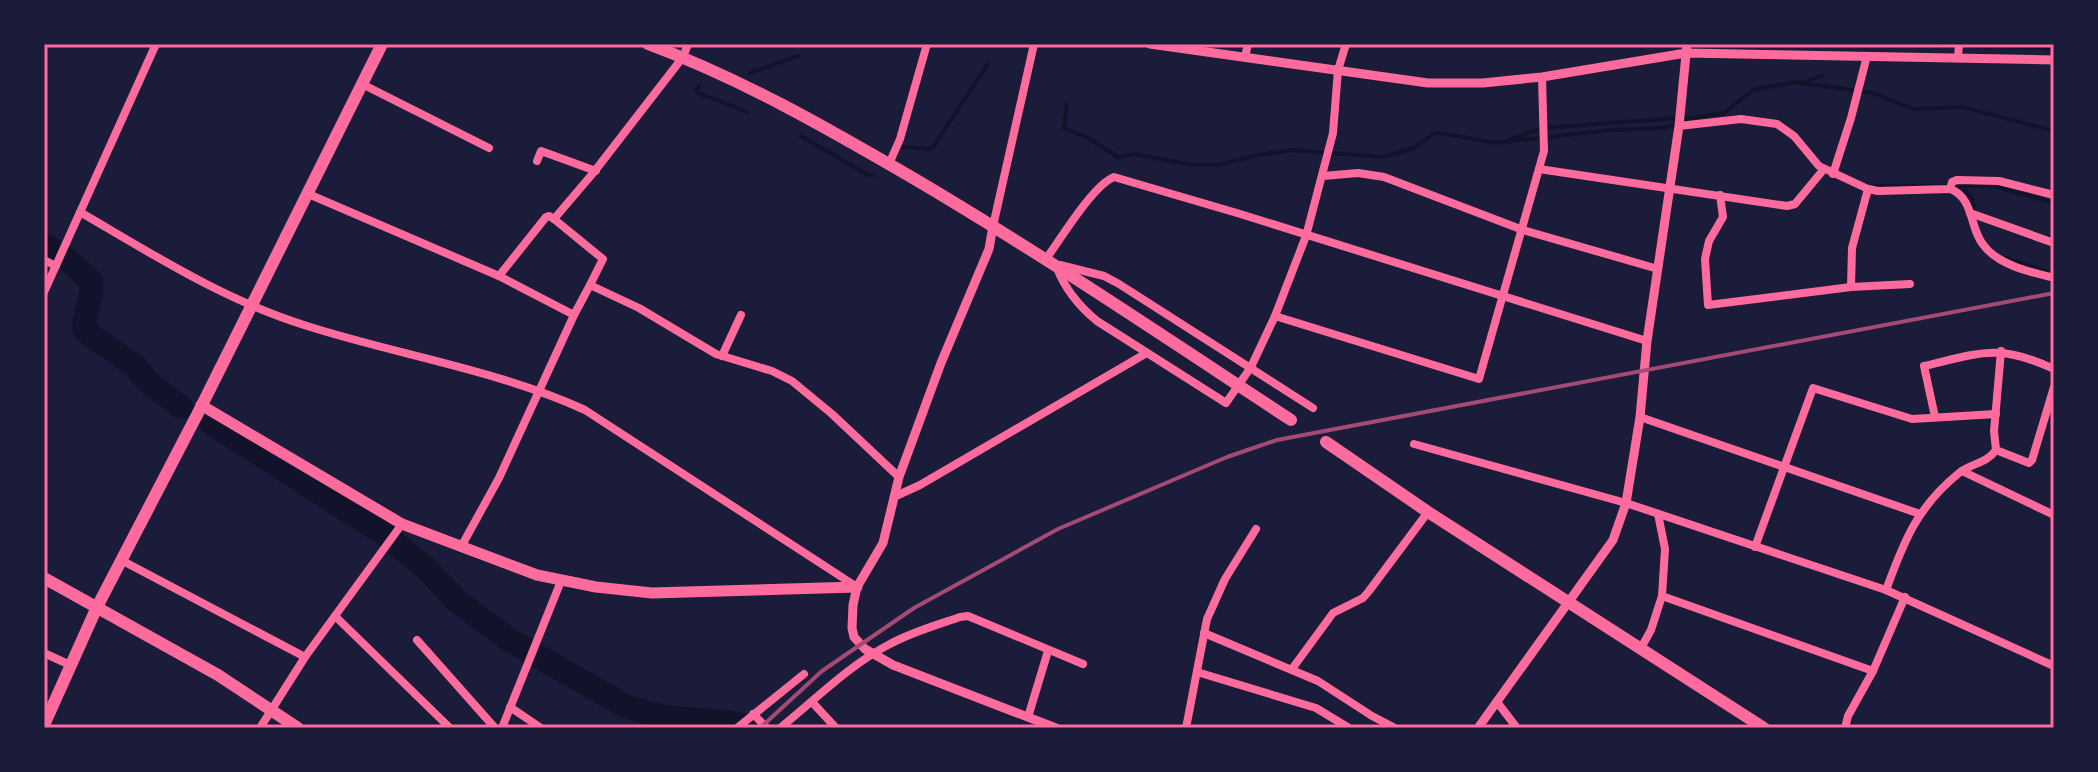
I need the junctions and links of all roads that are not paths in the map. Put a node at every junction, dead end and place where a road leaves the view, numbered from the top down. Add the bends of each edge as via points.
1 (156, 44) edge
2 (382, 44) edge
3 (648, 44) edge
4 (688, 44) edge
5 (927, 44) edge
6 (1034, 44) edge
7 (1150, 44) edge
8 (1248, 44) edge
9 (1346, 44) edge
10 (1959, 44) edge
11 (1687, 49) edge
12 (1867, 56) junction
13 (683, 57) junction
14 (1245, 57) junction
15 (1958, 58) junction
16 (2054, 60) edge
17 (1338, 70) junction
18 (1542, 77) junction
19 (362, 84) junction
20 (1679, 126) junction
21 (489, 148) dead end
22 (537, 161) dead end
23 (889, 164) junction
24 (1539, 169) junction
25 (1824, 169) junction
26 (596, 171) junction
27 (1833, 174) junction
28 (1323, 176) junction
29 (1670, 187) junction
30 (1868, 189) junction
31 (1950, 189) junction
32 (306, 193) junction
33 (1720, 195) junction
34 (2054, 195) edge
35 (80, 212) junction
36 (1974, 214) junction
37 (554, 219) junction
38 (993, 226) junction
39 (1523, 230) junction
40 (1306, 236) junction
41 (2054, 243) edge
42 (44, 260) edge
43 (1051, 262) junction
44 (57, 263) junction
45 (1658, 269) junction
46 (499, 276) junction
47 (2054, 278) edge
48 (1910, 284) dead end
49 (590, 285) junction
50 (1851, 287) junction
51 (44, 292) edge
52 (1501, 296) junction
53 (251, 306) junction
54 (574, 315) junction
55 (741, 315) dead end
56 (1275, 316) junction
57 (1647, 341) junction
58 (2001, 351) junction
59 (1145, 354) junction
60 (722, 356) junction
61 (1251, 367) junction
62 (2054, 369) edge
63 (2054, 387) edge
64 (539, 390) junction
65 (201, 405) junction
66 (1313, 408) dead end
67 (1996, 414) junction
68 (1640, 417) junction
69 (1935, 417) junction
70 (1291, 420) dead end
71 (1326, 442) dead end
72 (1414, 444) dead end
73 (1996, 450) junction
74 (1784, 466) junction
75 (1962, 471) junction
76 (899, 477) junction
77 (896, 496) junction
78 (1626, 503) junction
79 (1428, 512) junction
80 (1658, 514) junction
81 (1920, 514) junction
82 (2054, 515) edge
83 (402, 524) junction
84 (1256, 529) dead end
85 (461, 547) junction
86 (1755, 547) junction
87 (121, 560) junction
88 (44, 578) edge
89 (561, 581) junction
90 (857, 587) junction
91 (1886, 590) junction
92 (1662, 596) junction
93 (1905, 597) junction
94 (1567, 602) junction
95 (97, 607) junction
96 (335, 616) junction
97 (1204, 633) junction
98 (417, 640) dead end
99 (1641, 648) junction
100 (1048, 651) junction
101 (44, 653) edge
102 (872, 655) junction
103 (305, 657) junction
104 (1083, 664) dead end
105 (70, 665) junction
106 (2054, 666) edge
107 (1292, 669) junction
108 (1873, 671) junction
109 (1197, 672) junction
110 (804, 674) dead end
111 (812, 702) junction
112 (1497, 702) junction
113 (510, 707) junction
114 (273, 710) junction
115 (753, 714) junction
116 (1028, 717) junction
117 (44, 725) edge
118 (1053, 727) edge
119 (260, 728) edge
120 (298, 728) edge
121 (450, 728) edge
122 (495, 728) edge
123 (502, 728) edge
124 (541, 728) edge
125 (737, 728) edge
126 (767, 728) edge
127 (780, 728) edge
128 (836, 728) edge
129 (1186, 728) edge
130 (1349, 728) edge
131 (1395, 728) edge
132 (1478, 728) edge
133 (1517, 728) edge
134 (1764, 728) edge
135 (1845, 728) edge

1 - 35 street
2 - 19 main road
3 - 13 main road
4 - 13 street
5 - 23 street
6 - 38 street
7 - 14 street
8 - 14 street
9 - 17 street
10 - 15 street
11 - 12 street
11 - 18 street
11 - 20 street
12 - 15 street
12 - 27 street
13 - 23 main road via 784,104
13 - 26 street
14 - 17 street
15 - 16 street
17 - 18 street via 1428,83
17 - 28 street
18 - 24 street via 1545,141
19 - 21 street
19 - 32 main road
20 - 25 street via 1730,119 1777,124
20 - 29 street
22 - 26 street via 541,151
23 - 38 main road
24 - 29 street
24 - 39 street
25 - 27 street
25 - 33 street via 1795,204 1787,206
26 - 37 street
27 - 30 street
28 - 39 street via 1384,177
28 - 40 street
29 - 33 street
29 - 45 street
30 - 31 street
30 - 50 street via 1852,248
31 - 34 street via 1957,180 1999,181
31 - 36 street
32 - 46 street
32 - 53 main road
33 - 50 street via 1723,217 1705,259 1708,305
35 - 44 street
35 - 53 street
36 - 41 street
36 - 47 street via 1979,240 1988,251 2026,271
37 - 46 street via 546,217
37 - 49 street via 603,259
38 - 43 main road
38 - 76 street via 989,249
39 - 45 street
39 - 52 street
40 - 43 street via 1114,177 1085,206
40 - 52 street
40 - 56 street
42 - 44 street
43 - 59 street via 1083,310
43 - 61 street via 1104,276
43 - 70 main road
44 - 51 street
45 - 57 street
46 - 54 street
48 - 50 street
49 - 54 street
49 - 60 street
52 - 56 street via 1479,379
52 - 57 street
53 - 64 street
53 - 65 main road
54 - 64 street
55 - 60 street
56 - 61 street
57 - 68 street
58 - 62 street
58 - 67 street
58 - 69 street via 1924,366
59 - 61 street via 1226,403
59 - 77 street
60 - 76 street via 792,381
61 - 66 street
63 - 73 street via 2032,460
64 - 85 street
64 - 90 street via 599,417
65 - 83 main road
65 - 87 main road
67 - 69 street
67 - 73 street
68 - 74 street
68 - 78 street
69 - 74 street via 1912,419 1813,388
71 - 79 main road
72 - 78 street
73 - 75 street
74 - 81 street
74 - 86 street
75 - 81 street
75 - 82 street
76 - 77 street
77 - 90 street via 883,543
78 - 80 street
78 - 94 street via 1613,540
79 - 94 main road
79 - 107 street via 1363,598 1333,613
80 - 86 street
80 - 92 street via 1665,549
81 - 91 street via 1904,539
83 - 85 main road
83 - 96 street
84 - 97 street via 1217,593
85 - 89 main road
86 - 91 street
87 - 95 main road
87 - 103 street
88 - 95 main road
89 - 90 main road via 652,593
89 - 113 street
90 - 102 street via 852,628
91 - 93 street
92 - 99 street
92 - 108 street
93 - 106 street
93 - 108 street
94 - 99 main road
94 - 112 street
95 - 105 main road
95 - 114 main road
96 - 103 street
96 - 121 street
97 - 107 street
97 - 109 street
98 - 122 street
99 - 134 main road
100 - 102 street via 964,616
100 - 104 street
100 - 116 street
101 - 105 street
102 - 111 street
102 - 116 street
103 - 114 street
105 - 117 main road
107 - 131 street
108 - 135 street
109 - 129 street
109 - 130 street via 1316,708
110 - 115 street
111 - 127 street
111 - 128 street
112 - 132 street
112 - 133 street
113 - 123 street
113 - 124 street
114 - 119 street
114 - 120 main road
115 - 125 street
115 - 126 street
116 - 118 street

